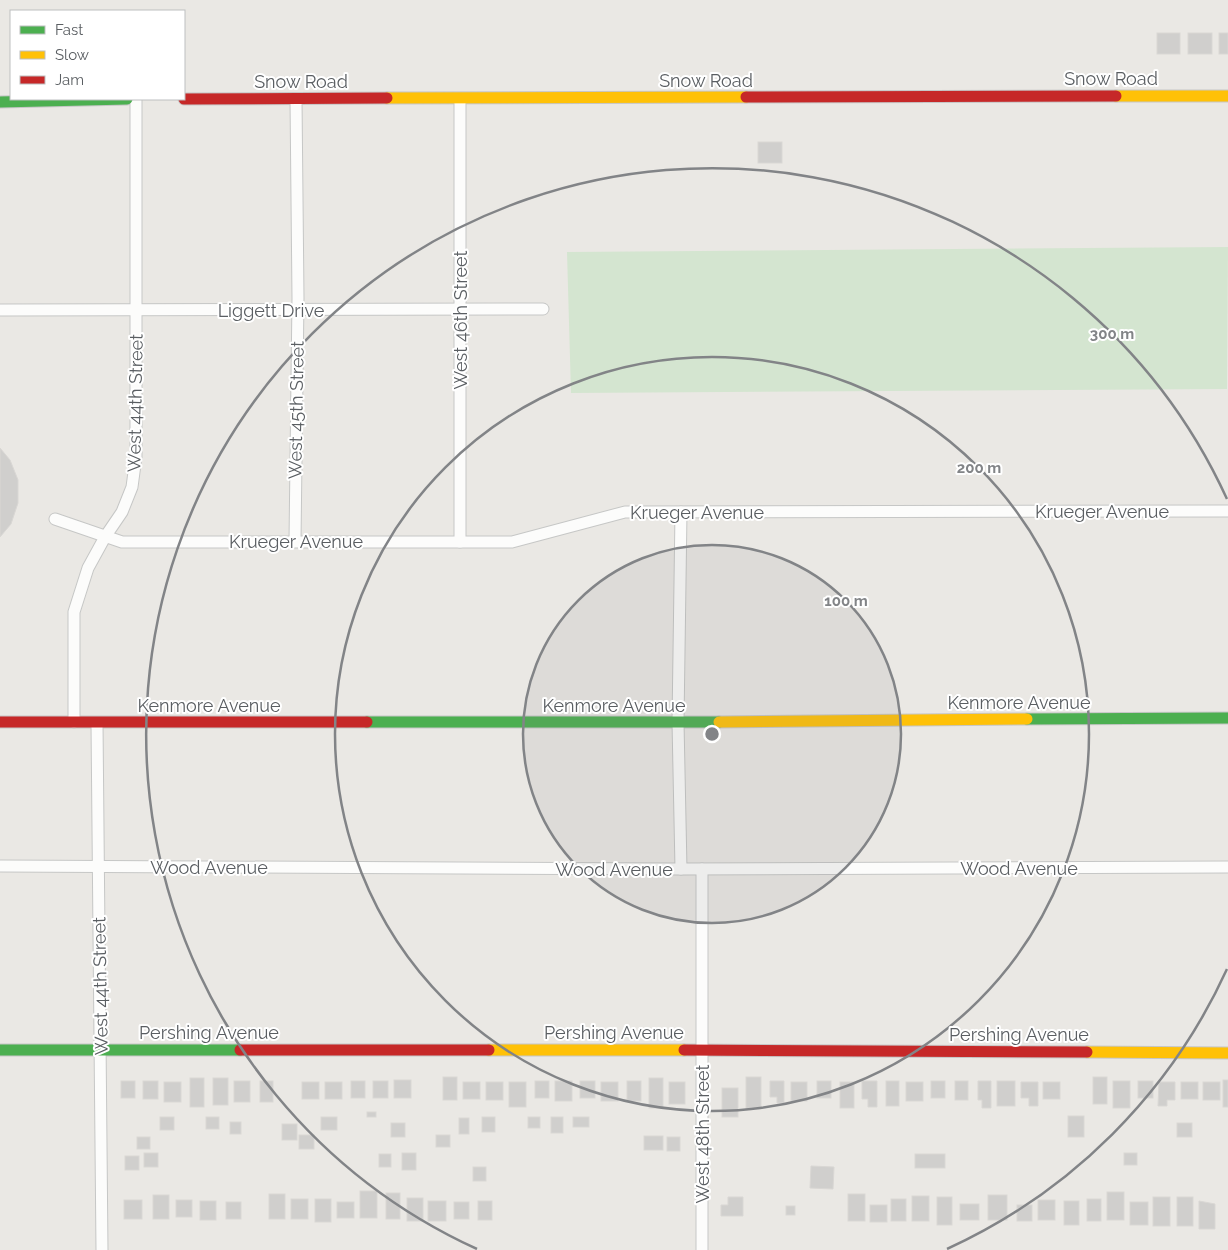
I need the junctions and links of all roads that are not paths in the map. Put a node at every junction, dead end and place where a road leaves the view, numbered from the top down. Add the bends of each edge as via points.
1 (1228, 96) edge
2 (185, 98) edge
3 (296, 98) junction
4 (460, 98) junction
5 (85, 100) edge
6 (136, 100) edge
7 (0, 102) edge
8 (298, 309) junction
9 (460, 309) junction
10 (543, 309) dead end
11 (0, 310) edge
12 (136, 311) junction
13 (1228, 511) edge
14 (681, 512) junction
15 (55, 519) dead end
16 (105, 537) junction
17 (295, 541) junction
18 (460, 542) junction
19 (1228, 718) edge
20 (0, 722) edge
21 (74, 722) junction
22 (97, 722) junction
23 (678, 722) junction
24 (0, 866) edge
25 (97, 867) junction
26 (1228, 867) edge
27 (681, 869) junction
28 (702, 869) junction
29 (0, 1050) edge
30 (102, 1050) junction
31 (702, 1050) junction
32 (1228, 1053) edge
33 (102, 1250) edge
34 (702, 1250) edge

1 - 4 street, Snow Road
2 - 3 street, Snow Road
3 - 4 street, Snow Road
3 - 8 street, West 45th Street
4 - 9 street, West 46th Street
5 - 7 street
6 - 12 street, West 44th Street
8 - 9 street, Liggett Drive
8 - 12 street, Liggett Drive
8 - 17 street, West 45th Street
9 - 10 street, Liggett Drive
9 - 18 street, West 46th Street
11 - 12 street, Liggett Drive
12 - 16 street, West 44th Street via 136,457 132,487 122,512
13 - 14 street, Krueger Avenue
14 - 18 street, Krueger Avenue via 625,512 512,542
14 - 23 street
15 - 16 street, Krueger Avenue
16 - 17 street, Krueger Avenue via 122,542
16 - 21 street, West 44th Street via 88,568 74,612
17 - 18 street, Krueger Avenue
19 - 23 street, Kenmore Avenue
20 - 21 street, Kenmore Avenue
21 - 22 street, Kenmore Avenue
22 - 23 street, Kenmore Avenue
22 - 25 street, West 44th Street
23 - 27 street
24 - 25 street, Wood Avenue
25 - 27 street, Wood Avenue
25 - 30 street, West 44th Street
26 - 28 street, Wood Avenue
27 - 28 street, Wood Avenue
28 - 31 street, West 48th Street
29 - 30 street, Pershing Avenue
30 - 31 street, Pershing Avenue
30 - 33 street, West 44th Street
31 - 32 street, Pershing Avenue
31 - 34 street, West 48th Street

